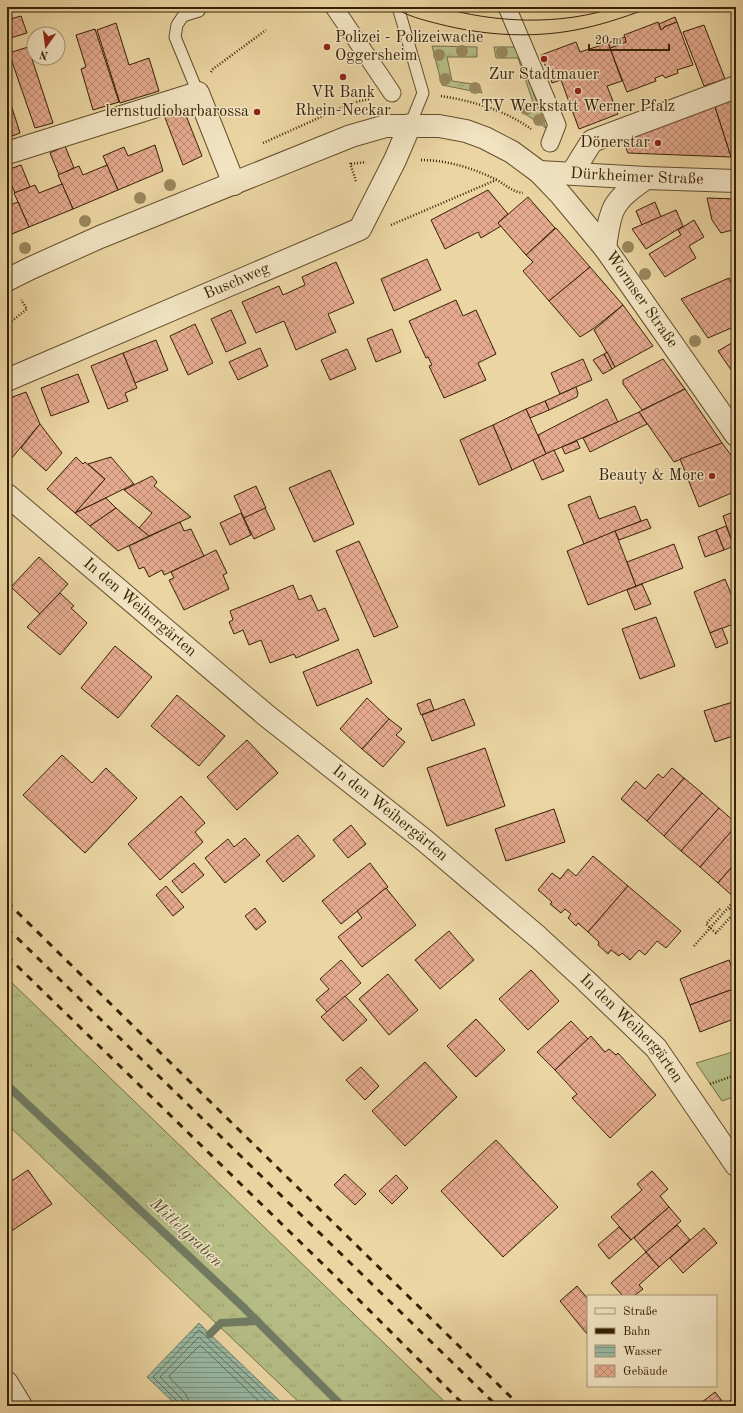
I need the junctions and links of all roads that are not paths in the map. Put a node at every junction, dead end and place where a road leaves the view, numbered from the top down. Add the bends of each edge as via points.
1 (335, 7) edge
2 (398, 7) edge
3 (507, 7) edge
4 (199, 11) dead end
5 (736, 87) edge
6 (198, 93) junction
7 (392, 93) dead end
8 (410, 125) junction
9 (550, 143) dead end
10 (7, 153) edge
11 (538, 172) junction
12 (572, 174) junction
13 (646, 178) junction
14 (736, 181) edge
15 (234, 184) junction
16 (605, 248) junction
17 (7, 280) edge
18 (7, 380) edge
19 (736, 435) edge
20 (7, 496) edge
21 (736, 1165) edge
22 (7, 1383) edge
23 (21, 1406) edge

1 - 7 street
2 - 8 lane via 423,93
3 - 9 street via 557,125
4 - 6 lane via 183,16 177,25 175,37
5 - 12 street via 592,141
6 - 10 street
6 - 15 street
8 - 11 street via 439,126 466,131 512,152
8 - 15 street via 386,126 351,136
8 - 18 street, Buschweg via 360,229
11 - 12 street, Dürkheimer Straße
11 - 16 street, Wormser Straße via 561,194
12 - 13 street, Dürkheimer Straße
13 - 14 street, Dürkheimer Straße
13 - 16 street via 628,191 614,208
15 - 17 street via 100,237
16 - 19 street, Wormser Straße
20 - 21 street, In den Weihergärten via 266,716 424,840 585,980 656,1048
22 - 23 street

